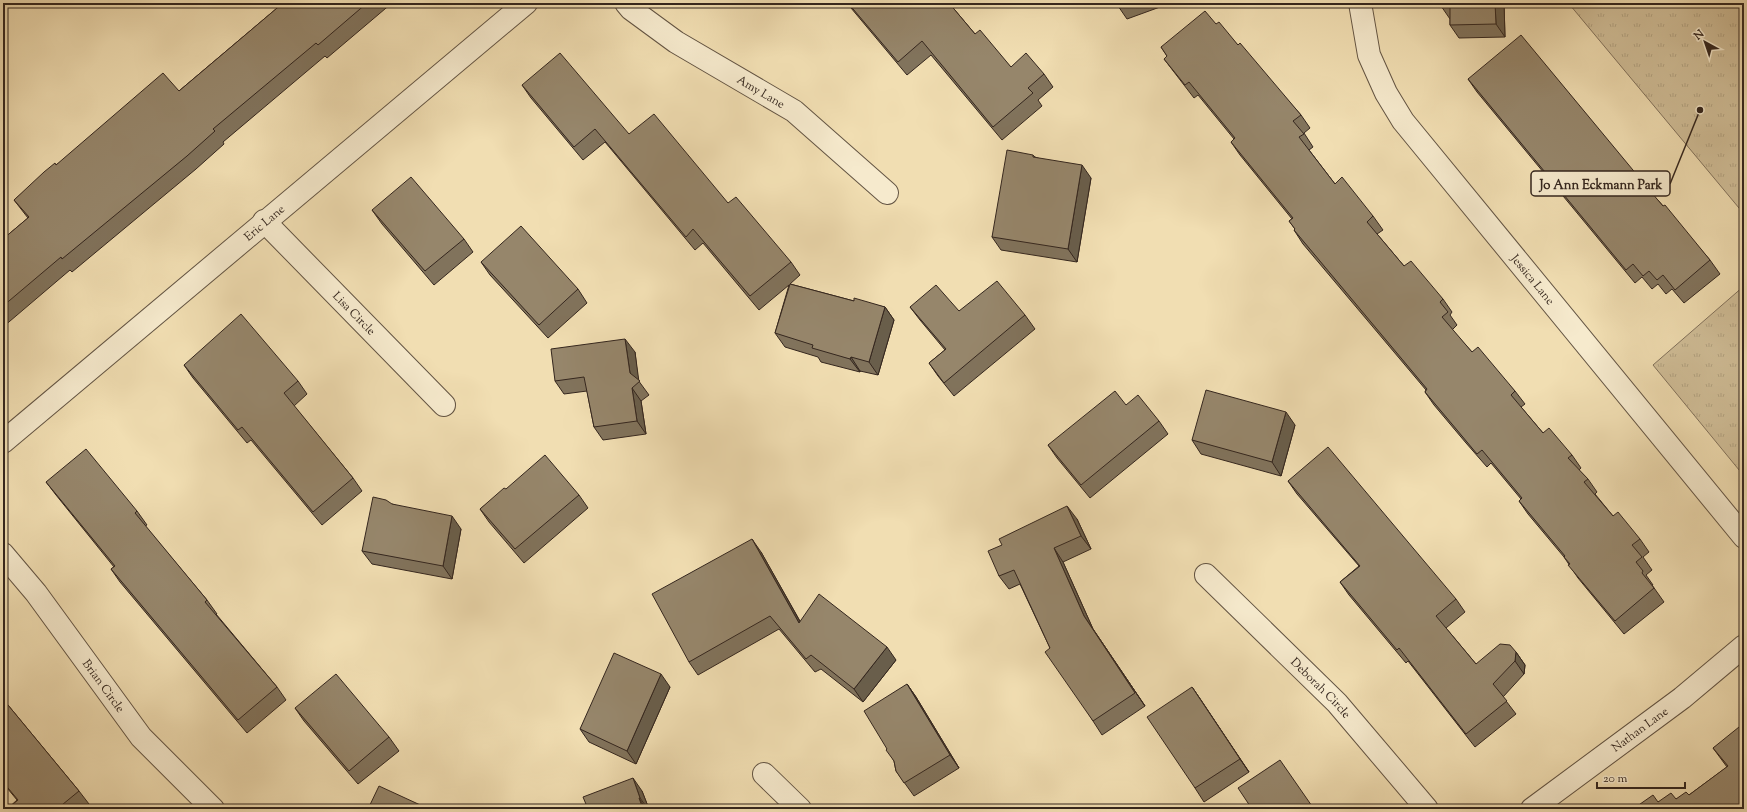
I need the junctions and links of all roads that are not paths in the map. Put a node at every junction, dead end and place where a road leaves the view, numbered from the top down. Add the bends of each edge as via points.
1 (526, 3) edge
2 (626, 3) edge
3 (1360, 3) edge
4 (887, 193) dead end
5 (264, 221) junction
6 (444, 405) dead end
7 (3, 442) edge
8 (1744, 536) edge
9 (3, 554) edge
10 (1206, 575) dead end
11 (1744, 646) edge
12 (764, 774) dead end
13 (213, 809) edge
14 (800, 809) edge
15 (1427, 809) edge
16 (1532, 809) edge

1 - 5 street, Eric Lane
2 - 4 street, Amy Lane via 676,42 794,111
3 - 8 street, Jessica Lane via 1369,55 1386,93 1403,121
5 - 6 street, Lisa Circle
5 - 7 street, Eric Lane
9 - 13 street, Brian Circle via 36,593 141,737
10 - 15 street, Deborah Circle via 1338,703
11 - 16 street, Nathan Lane via 1682,698
12 - 14 street

